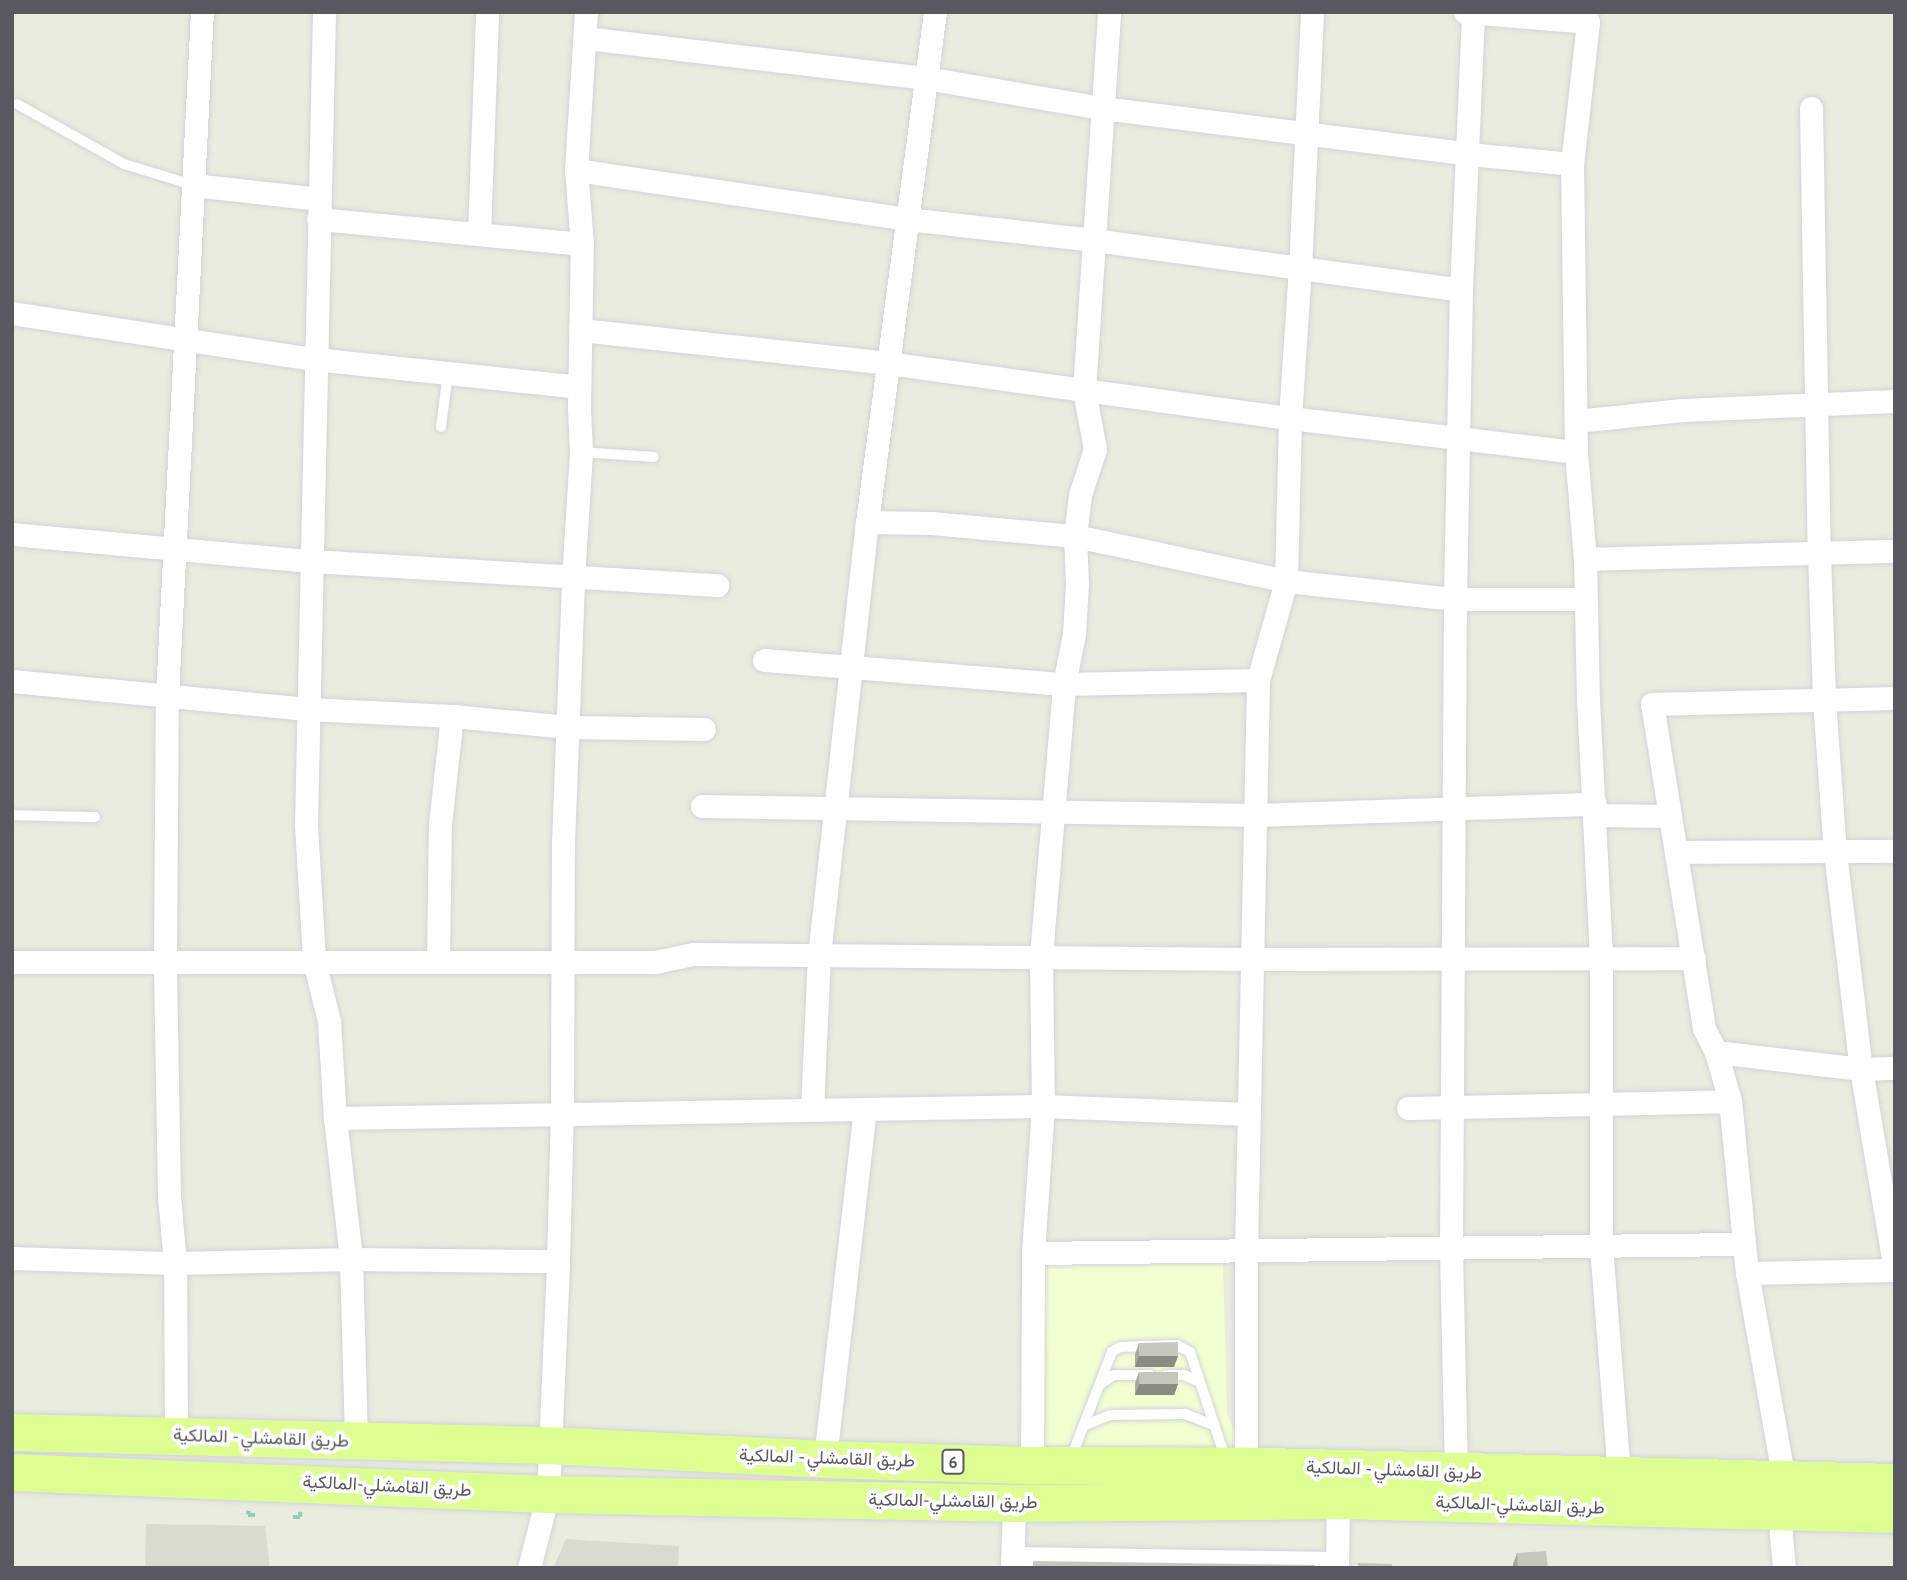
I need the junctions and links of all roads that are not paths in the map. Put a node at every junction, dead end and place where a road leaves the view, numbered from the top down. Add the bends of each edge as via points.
1 (202, 12) edge
2 (324, 12) edge
3 (487, 12) edge
4 (586, 12) edge
5 (935, 12) edge
6 (1109, 12) edge
7 (1312, 12) edge
8 (1471, 13) edge
9 (585, 38) junction
10 (926, 78) junction
11 (17, 104) dead end
12 (1102, 108) junction
13 (1811, 108) dead end
14 (1306, 133) junction
15 (1469, 155) junction
16 (1572, 164) junction
17 (576, 170) junction
18 (193, 185) junction
19 (319, 209) junction
20 (907, 219) junction
21 (479, 234) junction
22 (1093, 240) junction
23 (582, 244) junction
24 (1300, 268) junction
25 (1461, 290) junction
26 (12, 313) edge
27 (580, 330) junction
28 (185, 340) junction
29 (314, 359) junction
30 (887, 363) junction
31 (448, 373) junction
32 (579, 387) junction
33 (1084, 391) junction
34 (1895, 401) edge
35 (1818, 404) junction
36 (1290, 418) junction
37 (1576, 421) junction
38 (441, 427) dead end
39 (1458, 439) junction
40 (581, 452) junction
41 (1576, 452) junction
42 (654, 457) dead end
43 (867, 522) junction
44 (12, 534) edge
45 (1075, 536) junction
46 (173, 548) junction
47 (1895, 551) edge
48 (1819, 554) junction
49 (1585, 559) junction
50 (310, 561) junction
51 (573, 577) junction
52 (1286, 581) junction
53 (717, 585) dead end
54 (1455, 598) junction
55 (1585, 599) junction
56 (764, 660) dead end
57 (853, 667) junction
58 (1258, 680) junction
59 (12, 681) edge
60 (1064, 684) junction
61 (167, 695) junction
62 (1895, 698) edge
63 (1824, 700) junction
64 (308, 709) junction
65 (452, 716) junction
66 (568, 727) junction
67 (704, 729) dead end
68 (702, 806) dead end
69 (837, 808) junction
70 (1454, 808) junction
71 (1595, 809) junction
72 (1056, 812) junction
73 (12, 815) edge
74 (1256, 815) junction
75 (1668, 816) junction
76 (95, 817) dead end
77 (1895, 851) edge
78 (1676, 852) junction
79 (1835, 852) junction
80 (1041, 955) junction
81 (819, 956) junction
82 (1453, 958) junction
83 (1601, 958) junction
84 (1695, 958) junction
85 (1254, 959) junction
86 (314, 961) junction
87 (438, 961) junction
88 (563, 961) junction
89 (12, 962) edge
90 (165, 962) junction
91 (1716, 1052) junction
92 (1895, 1068) edge
93 (1861, 1069) junction
94 (1730, 1101) junction
95 (1603, 1105) junction
96 (1043, 1106) junction
97 (1408, 1108) dead end
98 (1454, 1108) junction
99 (812, 1109) junction
100 (865, 1110) junction
101 (562, 1112) junction
102 (1249, 1114) junction
103 (335, 1118) junction
104 (1743, 1244) junction
105 (1601, 1245) junction
106 (1451, 1248) junction
107 (1246, 1250) junction
108 (1032, 1253) junction
109 (12, 1258) edge
110 (351, 1259) junction
111 (558, 1261) junction
112 (175, 1263) junction
113 (1895, 1269) edge
114 (1747, 1273) junction
115 (1200, 1382) junction
116 (1098, 1385) junction
117 (1214, 1425) junction
118 (1083, 1426) junction
119 (12, 1432) edge
120 (176, 1435) junction
121 (356, 1441) junction
122 (548, 1445) junction
123 (825, 1459) junction
124 (994, 1463) junction
125 (1032, 1465) junction
126 (1068, 1465) junction
127 (12, 1472) edge
128 (1456, 1472) junction
129 (1251, 1475) junction
130 (1619, 1475) junction
131 (1895, 1482) edge
132 (548, 1494) junction
133 (1781, 1496) junction
134 (1338, 1500) junction
135 (1003, 1503) junction
136 (1895, 1514) edge
137 (1012, 1563) edge
138 (1337, 1565) edge
139 (529, 1568) edge
140 (1784, 1568) edge

1 - 18 street
2 - 19 street
3 - 21 street
4 - 9 street
5 - 10 street
6 - 12 street
7 - 14 street
8 - 15 street
8 - 16 street via 1588,22
9 - 10 street
9 - 17 street
10 - 12 street
10 - 20 street
11 - 18 lane via 124,164
12 - 14 street
12 - 22 street
13 - 35 street
14 - 15 street
14 - 24 street
15 - 16 street
15 - 25 street
16 - 37 street
17 - 20 street
17 - 23 street
18 - 19 street
18 - 28 street
19 - 21 street
19 - 29 street
20 - 22 street
20 - 30 street
21 - 23 street
22 - 24 street
22 - 33 street
23 - 27 street
24 - 25 street
24 - 36 street
25 - 39 street
26 - 28 street
27 - 30 street
27 - 32 street
28 - 29 street
28 - 46 street
29 - 31 street
29 - 50 street
30 - 33 street
30 - 43 street
31 - 32 street
31 - 38 lane
32 - 40 street
33 - 36 street
33 - 45 street via 1096,449 1080,495
34 - 35 street
35 - 37 street via 1682,410
35 - 48 street
36 - 39 street
36 - 52 street
37 - 41 street
39 - 41 street
39 - 54 street
40 - 42 lane
40 - 51 street
41 - 49 street
43 - 45 street
43 - 57 street
44 - 46 street
45 - 52 street
45 - 60 street via 1074,634
46 - 50 street
46 - 61 street
47 - 48 street
48 - 49 street
48 - 63 street
49 - 55 street
50 - 51 street
50 - 64 street
51 - 53 street
51 - 66 street
52 - 54 street
52 - 58 street
54 - 55 street
54 - 70 street
55 - 71 street
56 - 57 street
57 - 60 street
57 - 69 street
58 - 60 street
58 - 74 street
59 - 61 street
60 - 72 street
61 - 64 street
61 - 90 street
62 - 63 street
63 - 75 street via 1652,704
63 - 79 street
64 - 65 street
64 - 86 street via 306,825
65 - 66 street
65 - 87 street via 440,824
66 - 67 street
66 - 88 street
68 - 69 street
69 - 72 street
69 - 81 street
70 - 71 street
70 - 74 street
70 - 82 street
71 - 75 street
71 - 83 street
72 - 74 street
72 - 80 street
73 - 76 lane
74 - 85 street
75 - 78 street
77 - 79 street
78 - 79 street
78 - 84 street
79 - 93 street
80 - 81 street
80 - 85 street
80 - 96 street
81 - 88 street via 694,954 654,962
81 - 99 street
82 - 83 street
82 - 85 street
82 - 98 street
83 - 84 street
83 - 95 street
84 - 91 street via 1704,1028
85 - 102 street
86 - 87 street
86 - 90 street
86 - 103 street via 329,1021
87 - 88 street
88 - 101 street
89 - 90 street
90 - 112 street via 169,1196
91 - 93 street
91 - 94 street
92 - 93 street
93 - 113 street
94 - 95 street
94 - 104 street
95 - 98 street
95 - 105 street
96 - 100 street
96 - 102 street
96 - 108 street
97 - 98 street
98 - 106 street
99 - 100 street
99 - 101 street
100 - 123 street
101 - 103 street
101 - 111 street
102 - 107 street
103 - 110 street
104 - 105 street
104 - 114 street
105 - 106 street
105 - 130 street
106 - 107 street
106 - 128 street
107 - 108 street
107 - 129 street
108 - 125 street
109 - 112 street
110 - 111 street
110 - 112 street
110 - 121 street
111 - 122 street
112 - 120 street
113 - 114 street
114 - 133 street
115 - 116 lane via 1178,1375 1120,1375
115 - 116 lane via 1189,1352 1182,1346 1125,1346 1112,1352
115 - 117 lane
116 - 118 lane
117 - 118 lane via 1185,1414 1123,1415 1098,1418
117 - 129 lane
118 - 126 lane
119 - 120 highway, طريق القامشلي - المالكية / 6
120 - 121 highway, طريق القامشلي - المالكية / 6
121 - 122 highway, طريق القامشلي - المالكية / 6
122 - 123 highway, طريق القامشلي - المالكية / 6
122 - 132 street
123 - 124 highway, طريق القامشلي - المالكية / 6
124 - 125 highway, طريق القامشلي - المالكية / 6
124 - 135 highway
125 - 126 highway, طريق القامشلي - المالكية / 6
126 - 129 highway, طريق القامشلي - المالكية / 6
127 - 132 highway, طريق القامشلي-المالكية / 6
128 - 129 highway, طريق القامشلي - المالكية / 6
128 - 130 highway, طريق القامشلي - المالكية / 6
129 - 134 highway, طريق القامشلي-المالكية / 6
129 - 135 highway, طريق القامشلي-المالكية / 6
130 - 133 highway, طريق القامشلي - المالكية / 6
131 - 133 highway, طريق القامشلي - المالكية / 6
132 - 135 highway, طريق القامشلي-المالكية / 6
132 - 139 street
133 - 134 highway, طريق القامشلي-المالكية / 6
133 - 136 highway, طريق القامشلي-المالكية / 6
133 - 140 street
134 - 138 street
135 - 137 street
137 - 138 street

